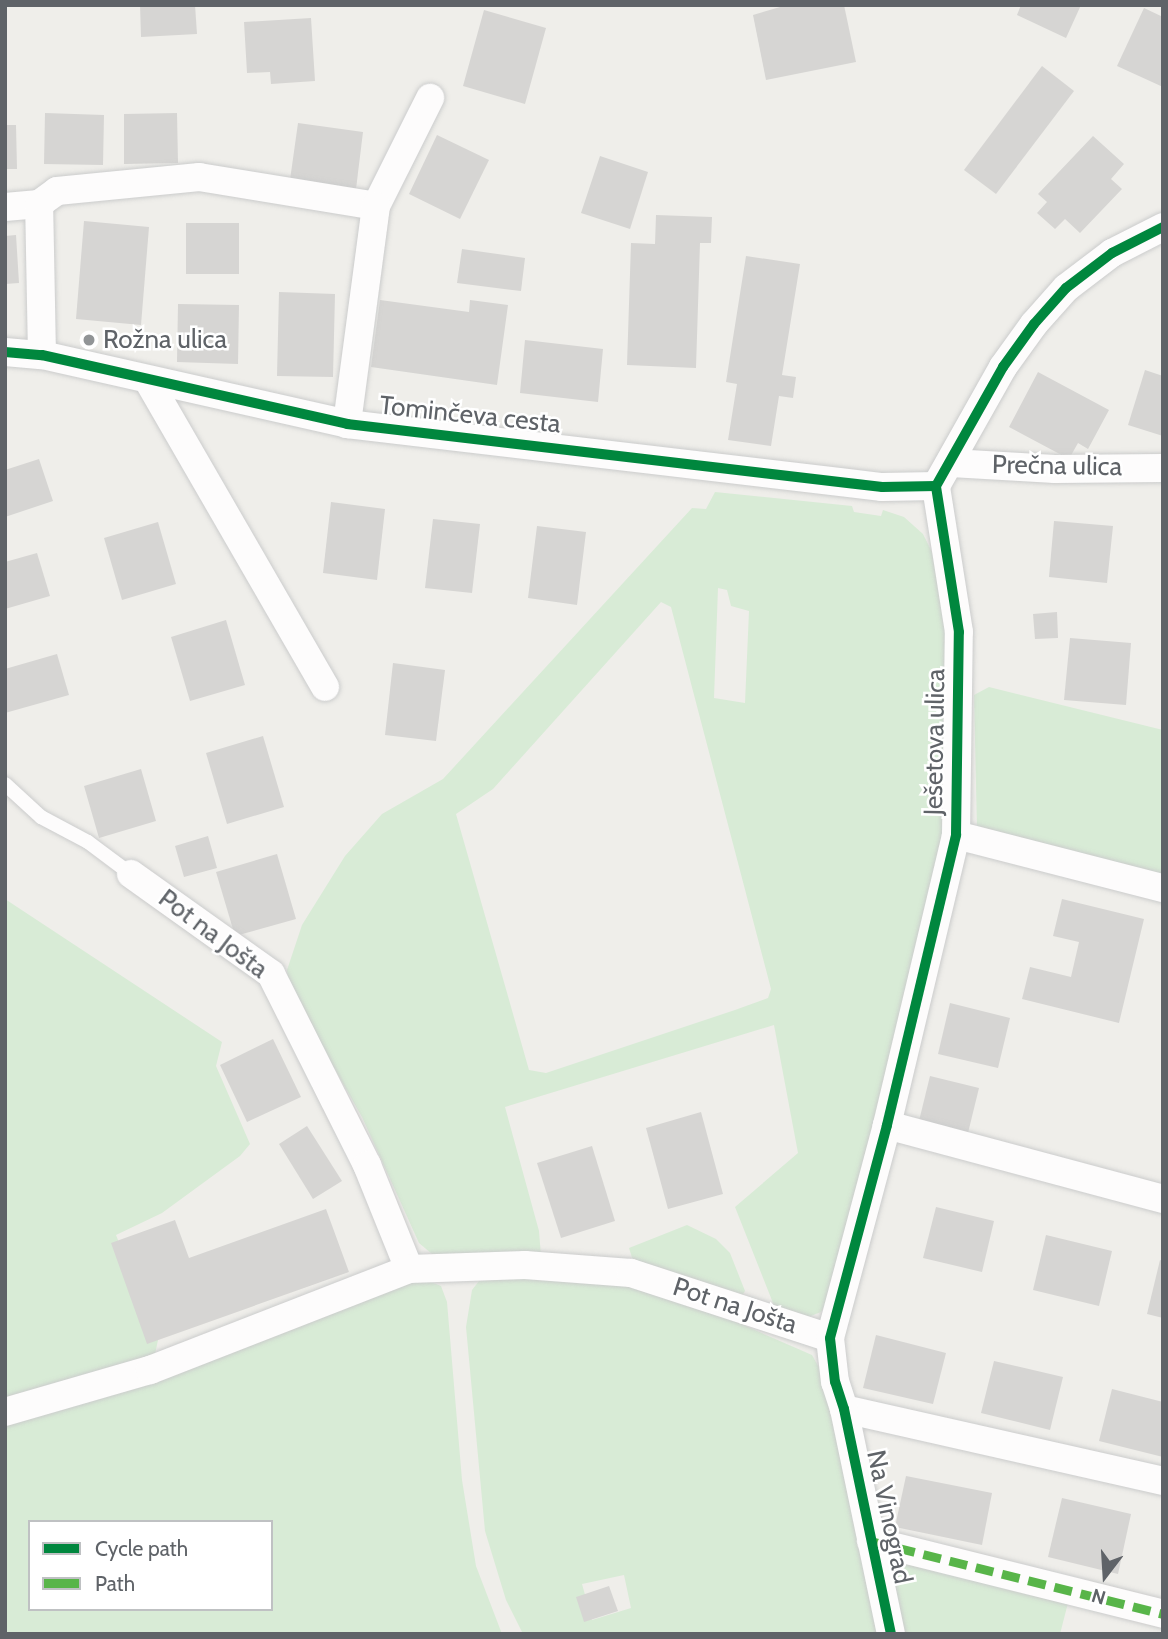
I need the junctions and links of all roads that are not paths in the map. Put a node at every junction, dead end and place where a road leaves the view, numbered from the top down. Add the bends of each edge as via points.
1 (430, 98) dead end
2 (39, 204) junction
3 (376, 206) junction
4 (5, 207) edge
5 (1163, 227) edge
6 (5, 352) edge
7 (42, 355) junction
8 (149, 382) junction
9 (347, 424) junction
10 (1163, 468) edge
11 (943, 475) junction
12 (325, 687) dead end
13 (5, 784) edge
14 (956, 835) junction
15 (131, 874) joint
16 (1163, 888) edge
17 (887, 1125) junction
18 (1163, 1199) edge
19 (409, 1269) junction
20 (830, 1338) junction
21 (844, 1409) junction
22 (5, 1412) edge
23 (1163, 1482) edge
24 (871, 1541) junction
25 (1163, 1614) edge
26 (891, 1634) edge

1 - 3 street
2 - 3 street via 57,191 199,177
2 - 4 street
2 - 7 street
3 - 9 street
5 - 11 street via 1112,254 1066,288 1003,367
6 - 7 street, Tominčeva cesta
7 - 8 street, Tominčeva cesta
8 - 9 street, Tominčeva cesta
8 - 12 street
9 - 11 street, Tominčeva cesta via 881,486
10 - 11 street, Prečna ulica
11 - 14 street, Ješetova ulica via 959,632
13 - 15 lane via 41,817 88,842
14 - 16 street, Ješetova ulica
14 - 17 street, Ješetova ulica
15 - 19 street, Pot na Jošta via 271,974 367,1165
17 - 18 street
17 - 20 street, Ješetova ulica
19 - 20 street, Pot na Jošta via 525,1265 631,1273
19 - 22 street, Pot na Jošta via 150,1370
20 - 21 street, Pot na Jošta via 835,1382
21 - 23 street
21 - 24 street, Na Vinograd
24 - 25 street
24 - 26 street, Na Vinograd

